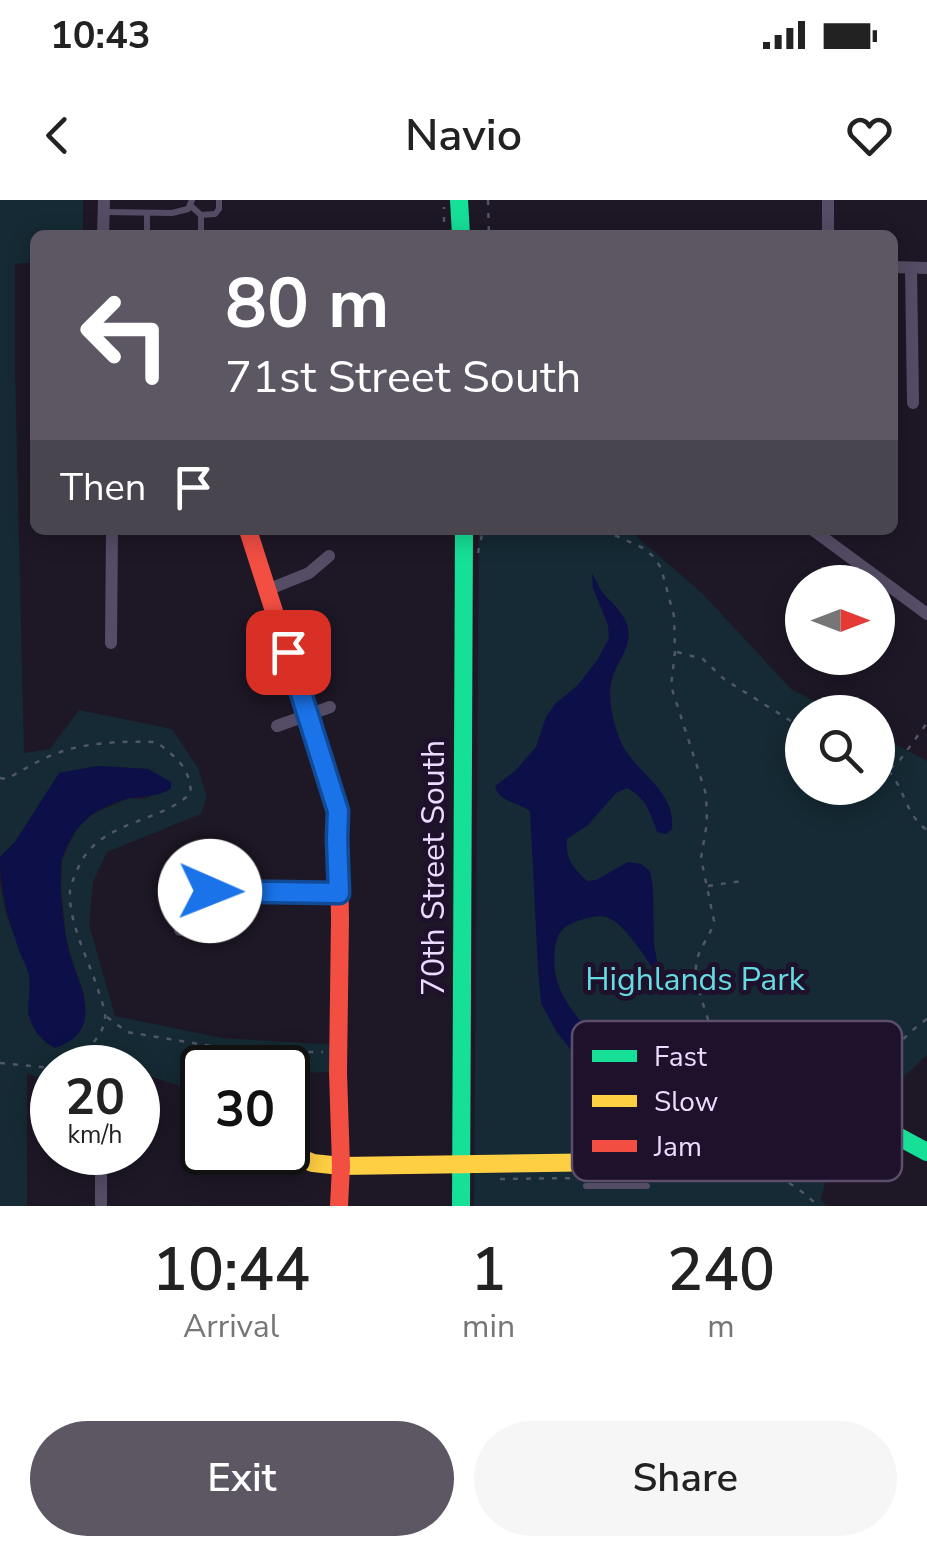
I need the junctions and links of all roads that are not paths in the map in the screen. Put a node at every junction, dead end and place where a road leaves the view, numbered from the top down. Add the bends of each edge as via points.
1 (219, 200) edge
2 (459, 200) edge
3 (471, 200) edge
4 (828, 200) edge
5 (191, 203) edge
6 (104, 206) edge
7 (147, 213) junction
8 (201, 215) junction
9 (147, 230) edge
10 (202, 230) edge
11 (461, 230) edge
12 (473, 230) edge
13 (828, 230) edge
14 (898, 268) edge
15 (911, 268) junction
16 (927, 268) edge
17 (913, 403) dead end
18 (112, 535) edge
19 (250, 535) edge
20 (464, 535) edge
21 (819, 535) edge
22 (329, 556) dead end
23 (267, 590) junction
24 (927, 614) edge
25 (110, 643) dead end
26 (330, 707) dead end
27 (308, 714) junction
28 (277, 726) dead end
29 (339, 893) junction
30 (180, 930) dead end
31 (902, 1138) edge
32 (927, 1152) edge
33 (310, 1162) edge
34 (461, 1163) junction
35 (341, 1166) junction
36 (572, 1167) edge
37 (101, 1175) edge
38 (617, 1181) edge
39 (584, 1182) road end
40 (617, 1186) junction
41 (647, 1186) dead end
42 (102, 1206) edge
43 (339, 1206) edge
44 (461, 1206) edge

1 - 8 lane via 215,214
2 - 11 street
3 - 12 street
4 - 13 street
5 - 7 lane via 172,213
5 - 8 lane
6 - 7 lane
7 - 9 lane
8 - 10 lane
14 - 15 street
15 - 16 street
15 - 17 street
18 - 25 street
19 - 23 street
20 - 34 street, 70th Street South
21 - 24 street
22 - 23 street
23 - 27 street
26 - 27 street
27 - 28 street
27 - 29 street via 338,811
29 - 30 street via 210,891 184,911
29 - 35 street
31 - 32 street
33 - 35 street
34 - 35 street
34 - 36 street
34 - 44 street, 70th Street South
35 - 43 street
37 - 42 street
38 - 40 lane
39 - 40 lane
40 - 41 lane

